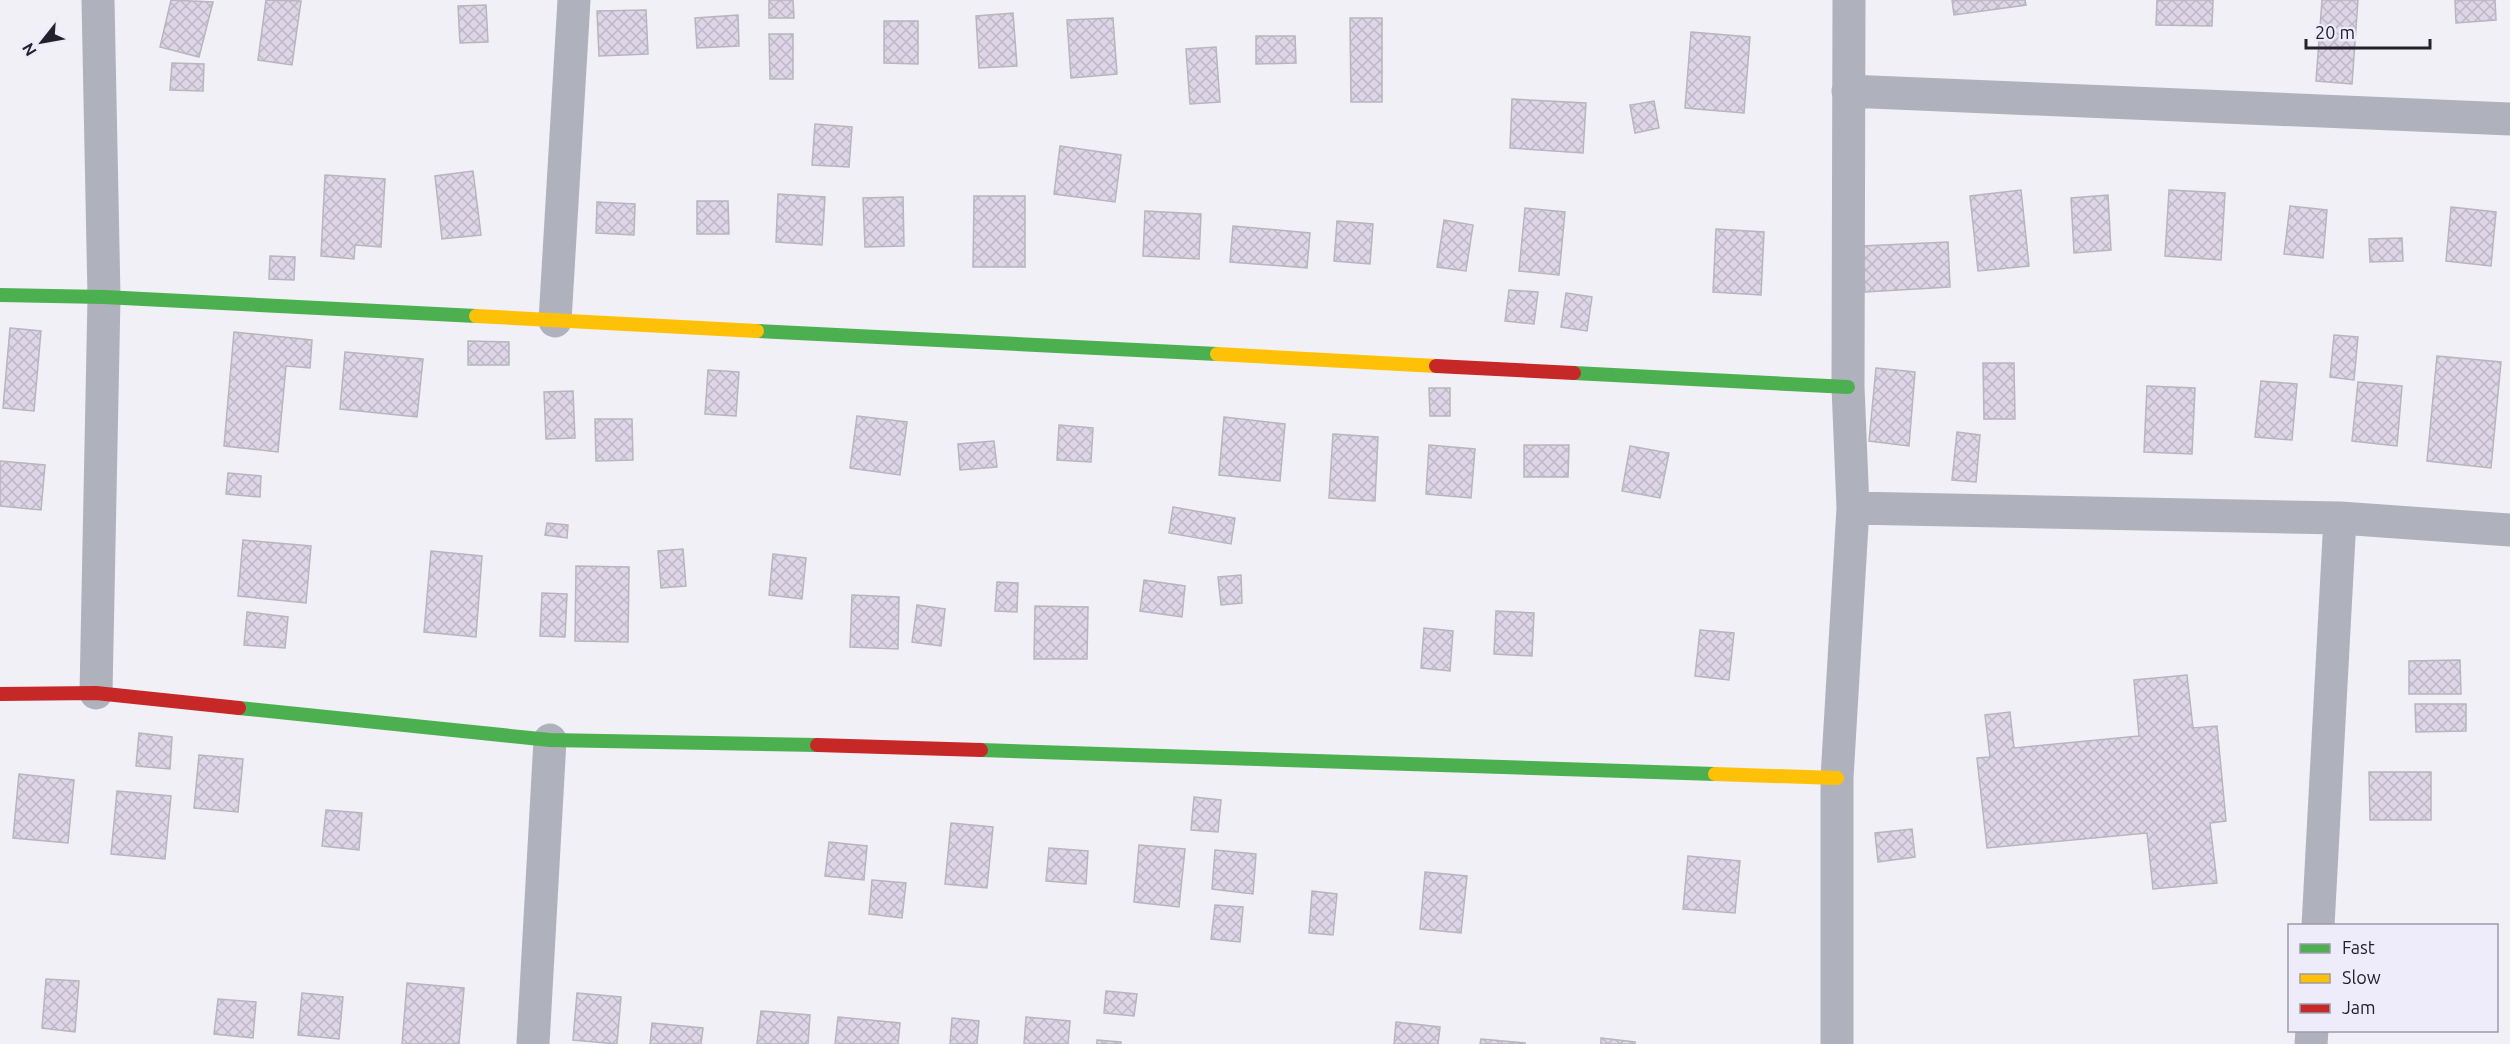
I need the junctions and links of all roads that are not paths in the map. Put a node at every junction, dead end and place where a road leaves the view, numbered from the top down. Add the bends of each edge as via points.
1 (98, 0) edge
2 (574, 0) edge
3 (1849, 0) edge
4 (1848, 91) junction
5 (2510, 120) edge
6 (0, 296) edge
7 (104, 297) junction
8 (555, 321) junction
9 (1848, 387) junction
10 (1853, 508) junction
11 (2340, 518) junction
12 (2510, 530) edge
13 (96, 693) junction
14 (0, 694) edge
15 (550, 740) junction
16 (1837, 778) junction
17 (2318, 924) edge
18 (533, 1044) edge
19 (1837, 1044) edge

1 - 7 street
2 - 8 street
3 - 4 street
4 - 5 street
4 - 9 street
6 - 7 street
7 - 8 street
7 - 13 street
8 - 9 street
9 - 10 street
10 - 11 street
10 - 16 street
11 - 12 street
11 - 17 street
13 - 14 street
13 - 15 street
15 - 16 street via 767,743
15 - 18 street
16 - 19 street

